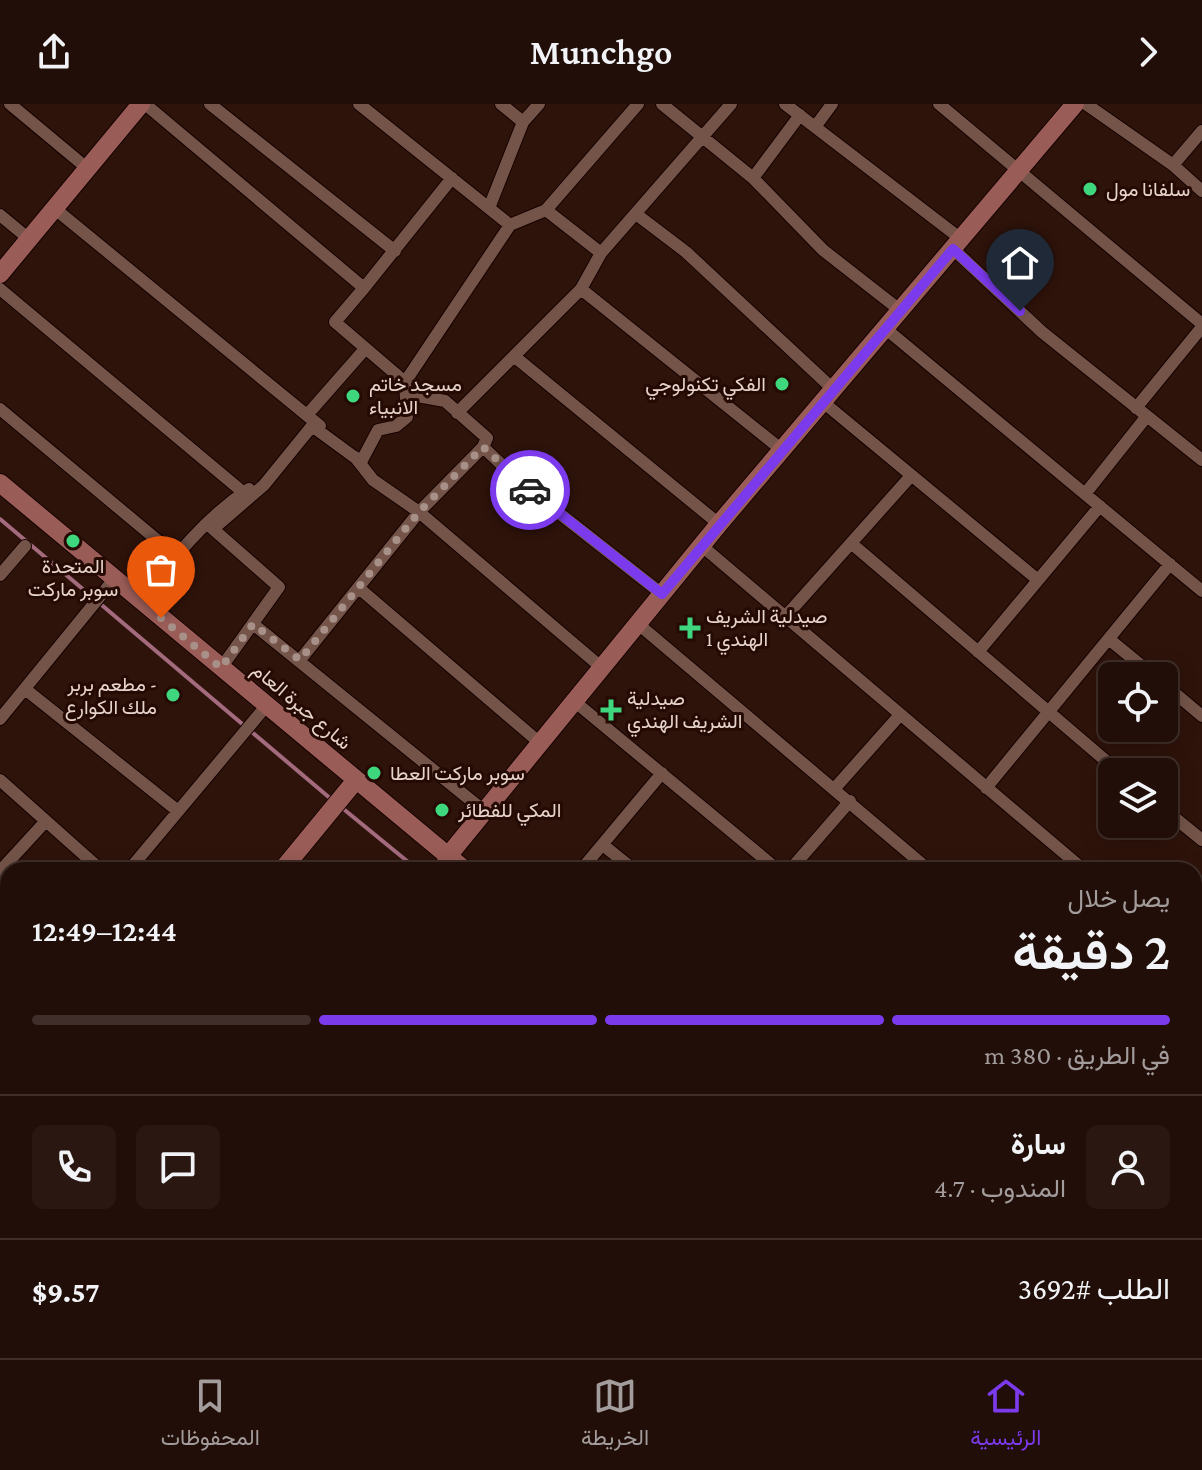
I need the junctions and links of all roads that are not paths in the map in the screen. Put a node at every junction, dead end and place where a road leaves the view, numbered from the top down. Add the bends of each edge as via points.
1 (10, 104) edge
2 (143, 104) edge
3 (210, 104) edge
4 (359, 104) edge
5 (501, 104) edge
6 (539, 104) edge
7 (638, 104) edge
8 (662, 104) edge
9 (731, 104) edge
10 (785, 104) edge
11 (832, 104) edge
12 (939, 104) edge
13 (1075, 104) edge
14 (1086, 104) edge
15 (800, 115) junction
16 (523, 122) junction
17 (815, 127) junction
18 (1202, 131) edge
19 (703, 137) junction
20 (1173, 165) junction
21 (88, 169) junction
22 (1019, 171) junction
23 (452, 178) junction
24 (753, 178) junction
25 (1202, 191) edge
26 (54, 208) junction
27 (489, 208) junction
28 (546, 210) junction
29 (636, 214) junction
30 (0, 215) edge
31 (510, 225) junction
32 (29, 239) junction
33 (957, 244) junction
34 (395, 251) junction
35 (601, 253) junction
36 (0, 274) edge
37 (364, 288) junction
38 (0, 289) edge
39 (581, 289) junction
40 (901, 311) junction
41 (1202, 325) edge
42 (886, 329) junction
43 (365, 349) junction
44 (515, 357) junction
45 (405, 388) junction
46 (829, 396) junction
47 (0, 409) edge
48 (1142, 412) junction
49 (457, 413) junction
50 (310, 418) junction
51 (483, 447) junction
52 (782, 450) junction
53 (1202, 460) edge
54 (361, 462) junction
55 (910, 477) junction
56 (263, 481) junction
57 (0, 483) edge
58 (244, 493) junction
59 (1085, 494) junction
60 (1100, 506) junction
61 (419, 512) junction
62 (719, 524) junction
63 (203, 526) junction
64 (851, 543) junction
65 (25, 546) dead end
66 (702, 546) junction
67 (175, 555) junction
68 (1170, 564) junction
69 (0, 575) edge
70 (115, 578) junction
71 (1038, 580) junction
72 (279, 587) junction
73 (360, 589) junction
74 (1202, 591) edge
75 (662, 594) junction
76 (142, 602) junction
77 (785, 617) junction
78 (637, 623) junction
79 (253, 624) junction
80 (1110, 640) junction
81 (978, 652) junction
82 (300, 660) junction
83 (1137, 662) edge
84 (601, 667) junction
85 (221, 668) junction
86 (25, 689) junction
87 (1178, 696) edge
88 (574, 701) junction
89 (267, 705) junction
90 (1049, 714) junction
91 (899, 716) junction
92 (1202, 716) edge
93 (0, 719) edge
94 (540, 743) junction
95 (1102, 758) edge
96 (662, 773) junction
97 (0, 780) edge
98 (356, 780) junction
99 (835, 788) junction
100 (986, 788) junction
101 (850, 801) junction
102 (178, 811) junction
103 (484, 811) junction
104 (1178, 820) edge
105 (45, 822) junction
106 (1202, 840) edge
107 (603, 845) junction
108 (8, 862) edge
109 (92, 862) edge
110 (136, 862) edge
111 (289, 862) edge
112 (441, 862) edge
113 (443, 862) edge
114 (588, 862) edge
115 (624, 862) edge
116 (768, 862) edge
117 (797, 862) edge
118 (917, 862) edge
119 (1074, 862) edge

1 - 21 street
2 - 21 street
2 - 37 street
3 - 34 street
4 - 23 street
5 - 16 street
6 - 16 street
7 - 28 street
8 - 19 street
9 - 19 street
10 - 15 street
11 - 17 street
12 - 22 street
13 - 22 street
14 - 20 street
15 - 17 street
15 - 24 street
16 - 27 street
17 - 33 street
18 - 20 street
19 - 24 street
19 - 29 street
20 - 25 street
21 - 26 street
22 - 33 street
22 - 41 street
23 - 27 street
23 - 34 street
24 - 40 street via 823,250
26 - 32 street
26 - 50 street
27 - 31 street
28 - 31 street
28 - 35 street
29 - 35 street
29 - 46 street via 715,278
30 - 32 street
31 - 45 street
32 - 36 street
33 - 40 street
33 - 48 street via 1042,332
34 - 37 street
35 - 39 street
37 - 43 street via 335,322
38 - 58 street
39 - 44 street
39 - 52 street
40 - 42 street
41 - 48 street
42 - 46 street
42 - 59 street
43 - 45 street
43 - 50 street
44 - 49 street
44 - 62 street
45 - 49 street via 445,401
45 - 54 street via 407,417 378,430
46 - 52 street
46 - 55 street
47 - 67 street
48 - 53 street
48 - 59 street
49 - 51 street via 487,438
50 - 54 street
50 - 56 street
51 - 61 street
51 - 75 street
52 - 62 street
54 - 56 street via 312,426
54 - 61 street via 373,480
55 - 64 street
55 - 71 street
56 - 58 street
56 - 72 street via 213,529
57 - 70 street, شارع جبرة العام
58 - 63 street
59 - 60 street
60 - 68 street
60 - 71 street
61 - 73 street
61 - 84 street
62 - 66 street
63 - 67 street
63 - 72 street
64 - 77 street
64 - 81 street
65 - 69 street
66 - 75 street
66 - 77 street
67 - 76 street
68 - 74 street
68 - 80 street
70 - 76 street, شارع جبرة العام
70 - 86 street
71 - 81 street
72 - 79 street
73 - 82 street
73 - 94 street
75 - 78 street
76 - 85 street, شارع جبرة العام
77 - 91 street
78 - 84 street
78 - 99 street
79 - 82 street
79 - 85 street
80 - 83 street
80 - 90 street
81 - 90 street
82 - 103 street
84 - 88 street
85 - 89 street, شارع جبرة العام
86 - 93 street
86 - 102 street
87 - 92 street
88 - 94 street
88 - 96 street
89 - 98 street, شارع جبرة العام
89 - 102 street
90 - 95 street
90 - 100 street
91 - 99 street
91 - 100 street
94 - 103 street
96 - 107 street
96 - 116 street
97 - 105 street
98 - 111 street
98 - 112 street, شارع جبرة العام
99 - 101 street
100 - 119 street
101 - 117 street
101 - 118 street
102 - 110 street
103 - 113 street
104 - 106 street
105 - 108 street
105 - 109 street
107 - 114 street
107 - 115 street

